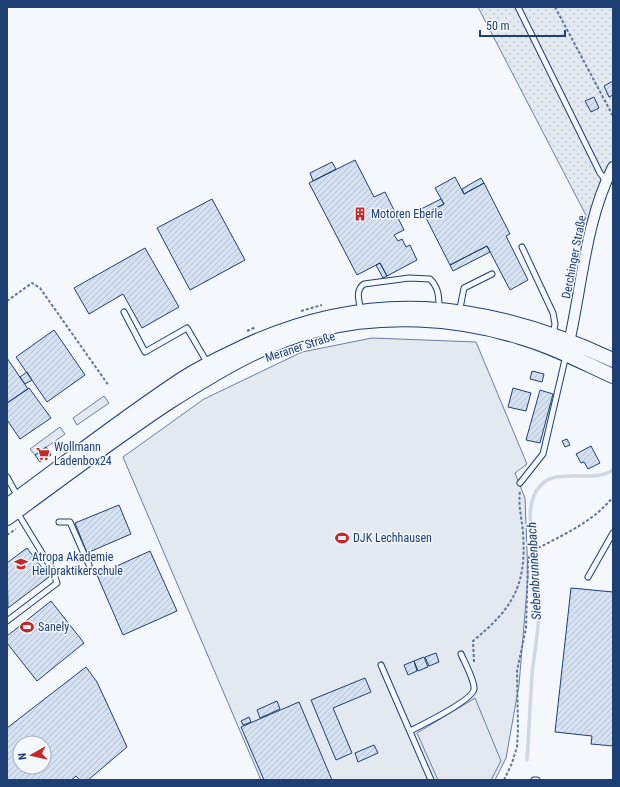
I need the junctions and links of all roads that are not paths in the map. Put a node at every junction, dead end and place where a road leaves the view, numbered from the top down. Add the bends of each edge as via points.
1 (518, 7) edge
2 (613, 167) edge
3 (606, 181) junction
4 (522, 247) dead end
5 (492, 274) dead end
6 (124, 312) dead end
7 (438, 315) junction
8 (362, 316) junction
9 (458, 318) junction
10 (549, 341) junction
11 (568, 348) junction
12 (613, 360) edge
13 (208, 365) junction
14 (613, 376) edge
15 (7, 477) edge
16 (520, 483) road end
17 (14, 510) edge
18 (59, 522) dead end
19 (613, 533) edge
20 (89, 565) dead end
21 (588, 577) dead end
22 (7, 621) edge
23 (461, 654) dead end
24 (381, 665) dead end
25 (410, 731) junction
26 (431, 780) edge

1 - 3 lane
2 - 3 street, Derchinger Straße
3 - 11 street, Derchinger Straße via 586,251
4 - 10 lane via 553,313 555,324
5 - 9 lane via 464,288
6 - 13 lane via 145,352 188,328
7 - 8 main road, Meraner Straße via 390,320
7 - 8 lane via 439,298 434,284 430,279 409,278 364,284 360,287 358,292
7 - 9 main road, Meraner Straße
8 - 13 main road, Meraner Straße via 313,321 281,331
8 - 17 main road, Meraner Straße via 291,338 215,373 144,418
9 - 10 main road, Meraner Straße via 514,324
10 - 11 main road, Meraner Straße
11 - 12 main road, Meraner Straße
11 - 14 main road, Meraner Straße
11 - 16 lane via 543,454
13 - 17 main road, Meraner Straße via 143,406
15 - 17 lane
17 - 22 lane via 53,571 57,583
18 - 20 lane via 70,522
19 - 21 lane
23 - 25 lane via 474,690 456,706
24 - 25 lane
25 - 26 lane

